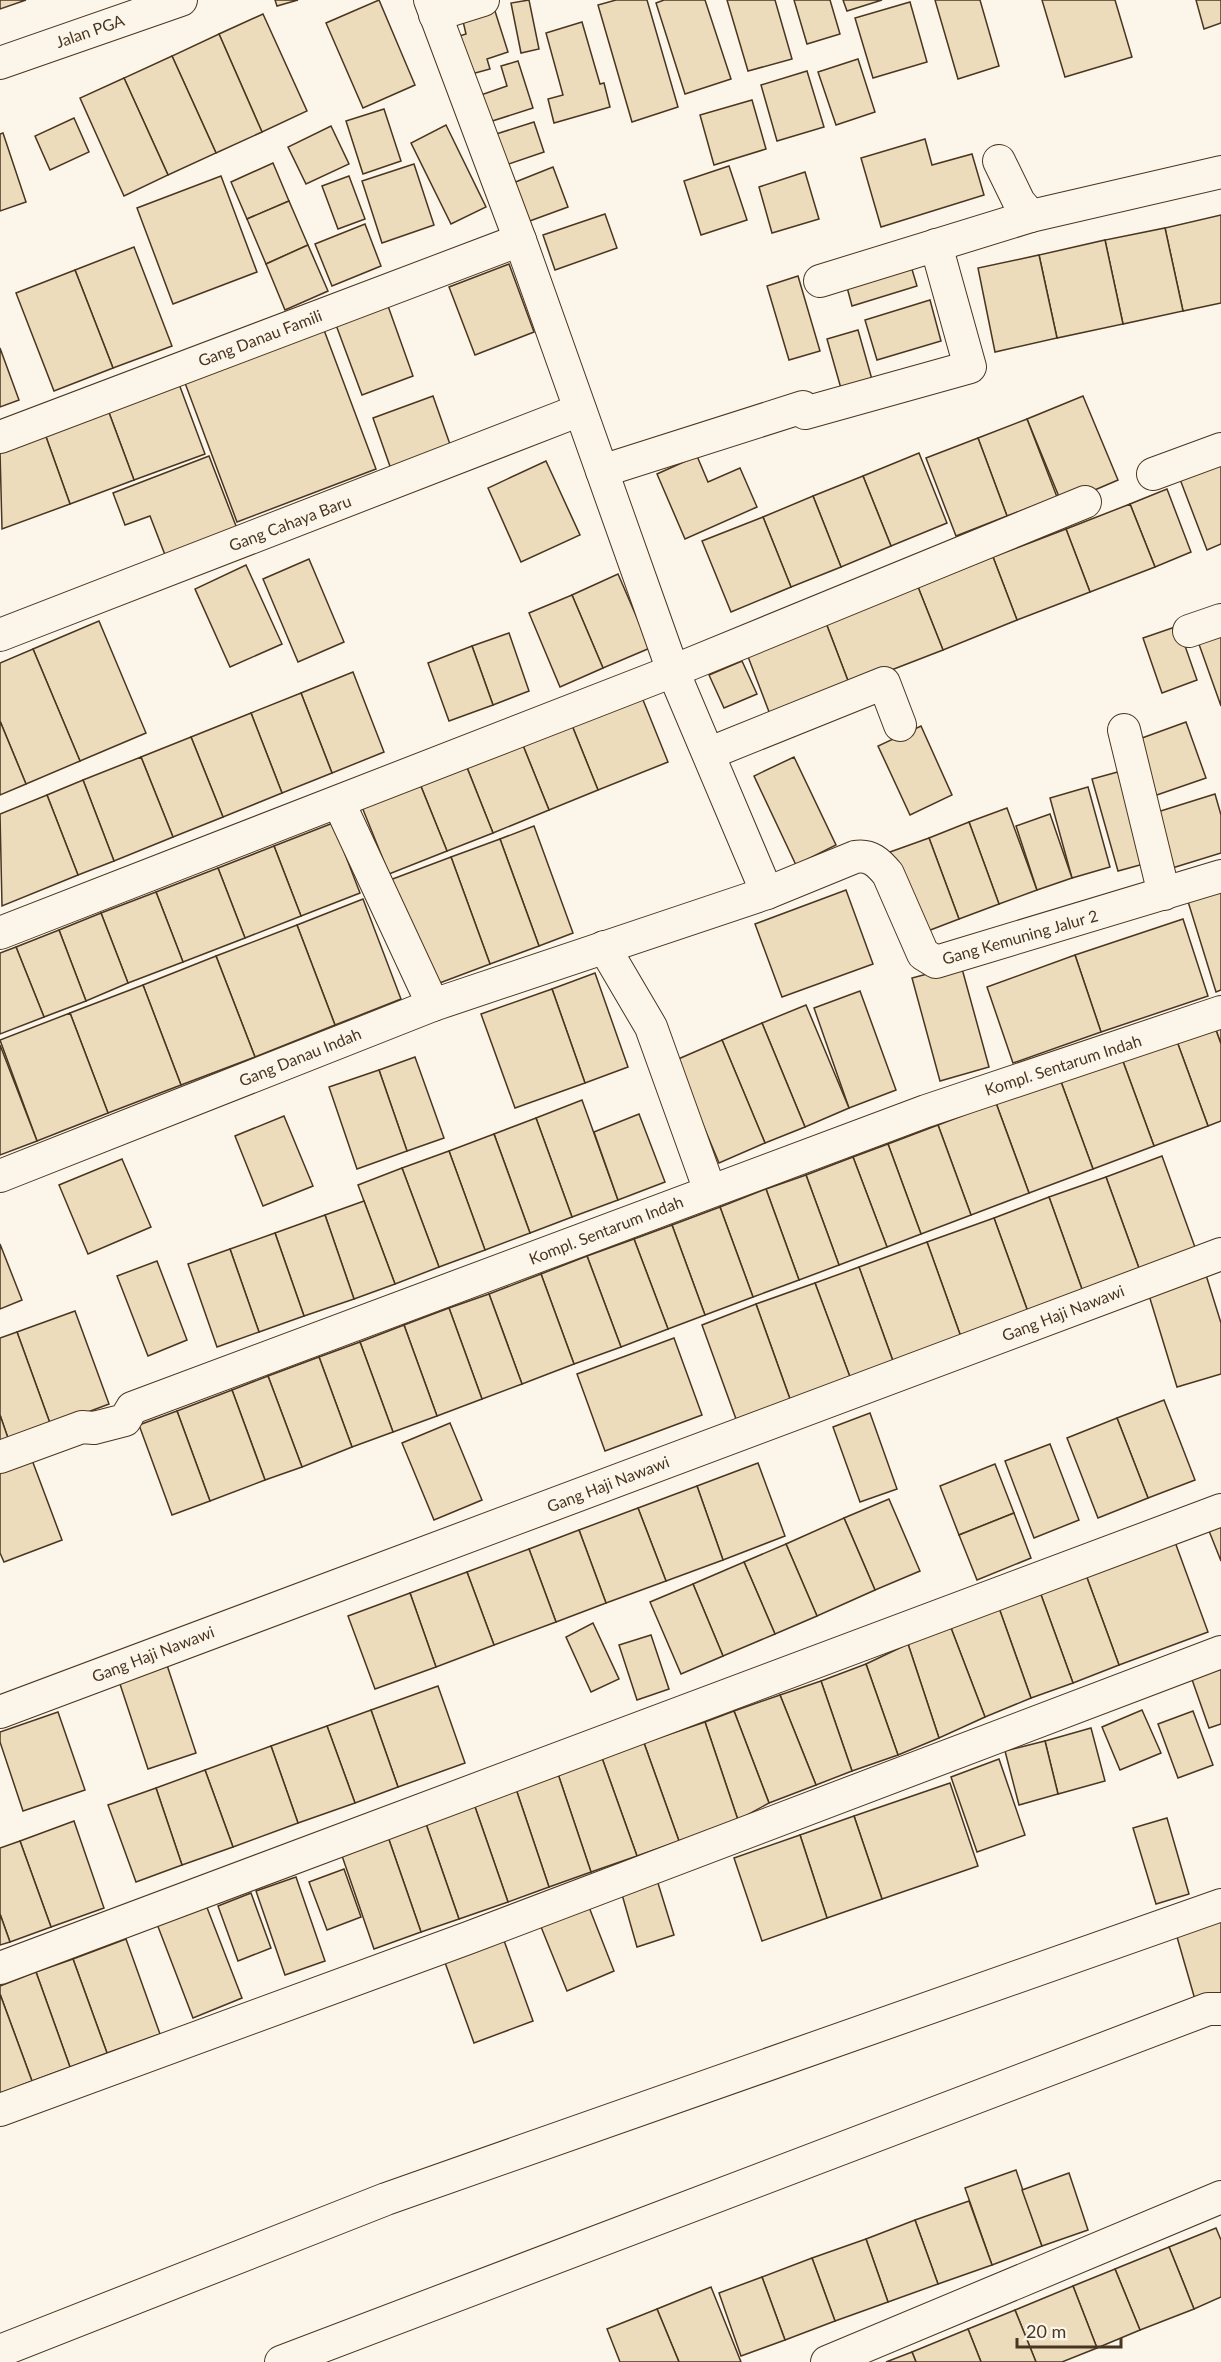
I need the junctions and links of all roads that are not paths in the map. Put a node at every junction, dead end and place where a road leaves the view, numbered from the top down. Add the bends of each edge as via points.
1 (181, 0) edge
2 (483, 0) edge
3 (433, 8) edge
4 (0, 63) edge
5 (999, 161) dead end
6 (1221, 172) edge
7 (1031, 216) junction
8 (519, 240) junction
9 (936, 245) junction
10 (820, 281) dead end
11 (580, 410) junction
12 (0, 437) edge
13 (1221, 449) edge
14 (602, 471) junction
15 (1153, 474) dead end
16 (1085, 502) dead end
17 (1221, 620) edge
18 (1189, 631) dead end
19 (0, 635) edge
20 (673, 671) junction
21 (900, 725) dead end
22 (1124, 730) dead end
23 (710, 753) junction
24 (339, 802) junction
25 (1221, 876) edge
26 (767, 893) junction
27 (1164, 894) junction
28 (0, 933) edge
29 (604, 947) junction
30 (433, 1005) junction
31 (1221, 1012) edge
32 (0, 1176) edge
33 (710, 1191) junction
34 (1219, 1262) edge
35 (0, 1457) edge
36 (1221, 1510) edge
37 (1221, 1652) edge
38 (0, 1712) edge
39 (1221, 1905) edge
40 (0, 1968) edge
41 (1221, 2009) edge
42 (0, 2110) edge
43 (1221, 2197) edge
44 (0, 2351) edge
45 (281, 2362) edge
46 (826, 2362) edge

1 - 4 street, Jalan PGA
2 - 3 street
3 - 8 street
5 - 7 street via 1019,202
6 - 7 street
7 - 9 street
8 - 11 street
8 - 12 street, Gang Danau Famili
9 - 10 street
9 - 14 street via 970,367 805,413 803,407
11 - 14 street
11 - 19 street, Gang Cahaya Baru
13 - 15 street
14 - 20 street
16 - 20 street
17 - 18 street
20 - 23 street
20 - 24 street
21 - 23 street via 884,683
22 - 27 street
23 - 26 street
24 - 28 street
24 - 30 street
25 - 27 street, Gang Kemuning Jalur 2
26 - 27 street, Gang Kemuning Jalur 2 via 855,857 868,857 880,863 888,874 923,954 936,962
26 - 29 street, Gang Kemuning Jalur 2
29 - 30 street, Gang Danau Indah
29 - 33 street via 651,1027
30 - 32 street, Gang Danau Indah
31 - 33 street, Kompl. Sentarum Indah via 926,1111
33 - 35 street, Kompl. Sentarum Indah via 132,1408 124,1420 82,1427
34 - 38 street, Gang Haji Nawawi
36 - 40 street
37 - 42 street via 468,1938
39 - 44 street via 386,2199
41 - 45 street via 1208,2009
43 - 46 street

